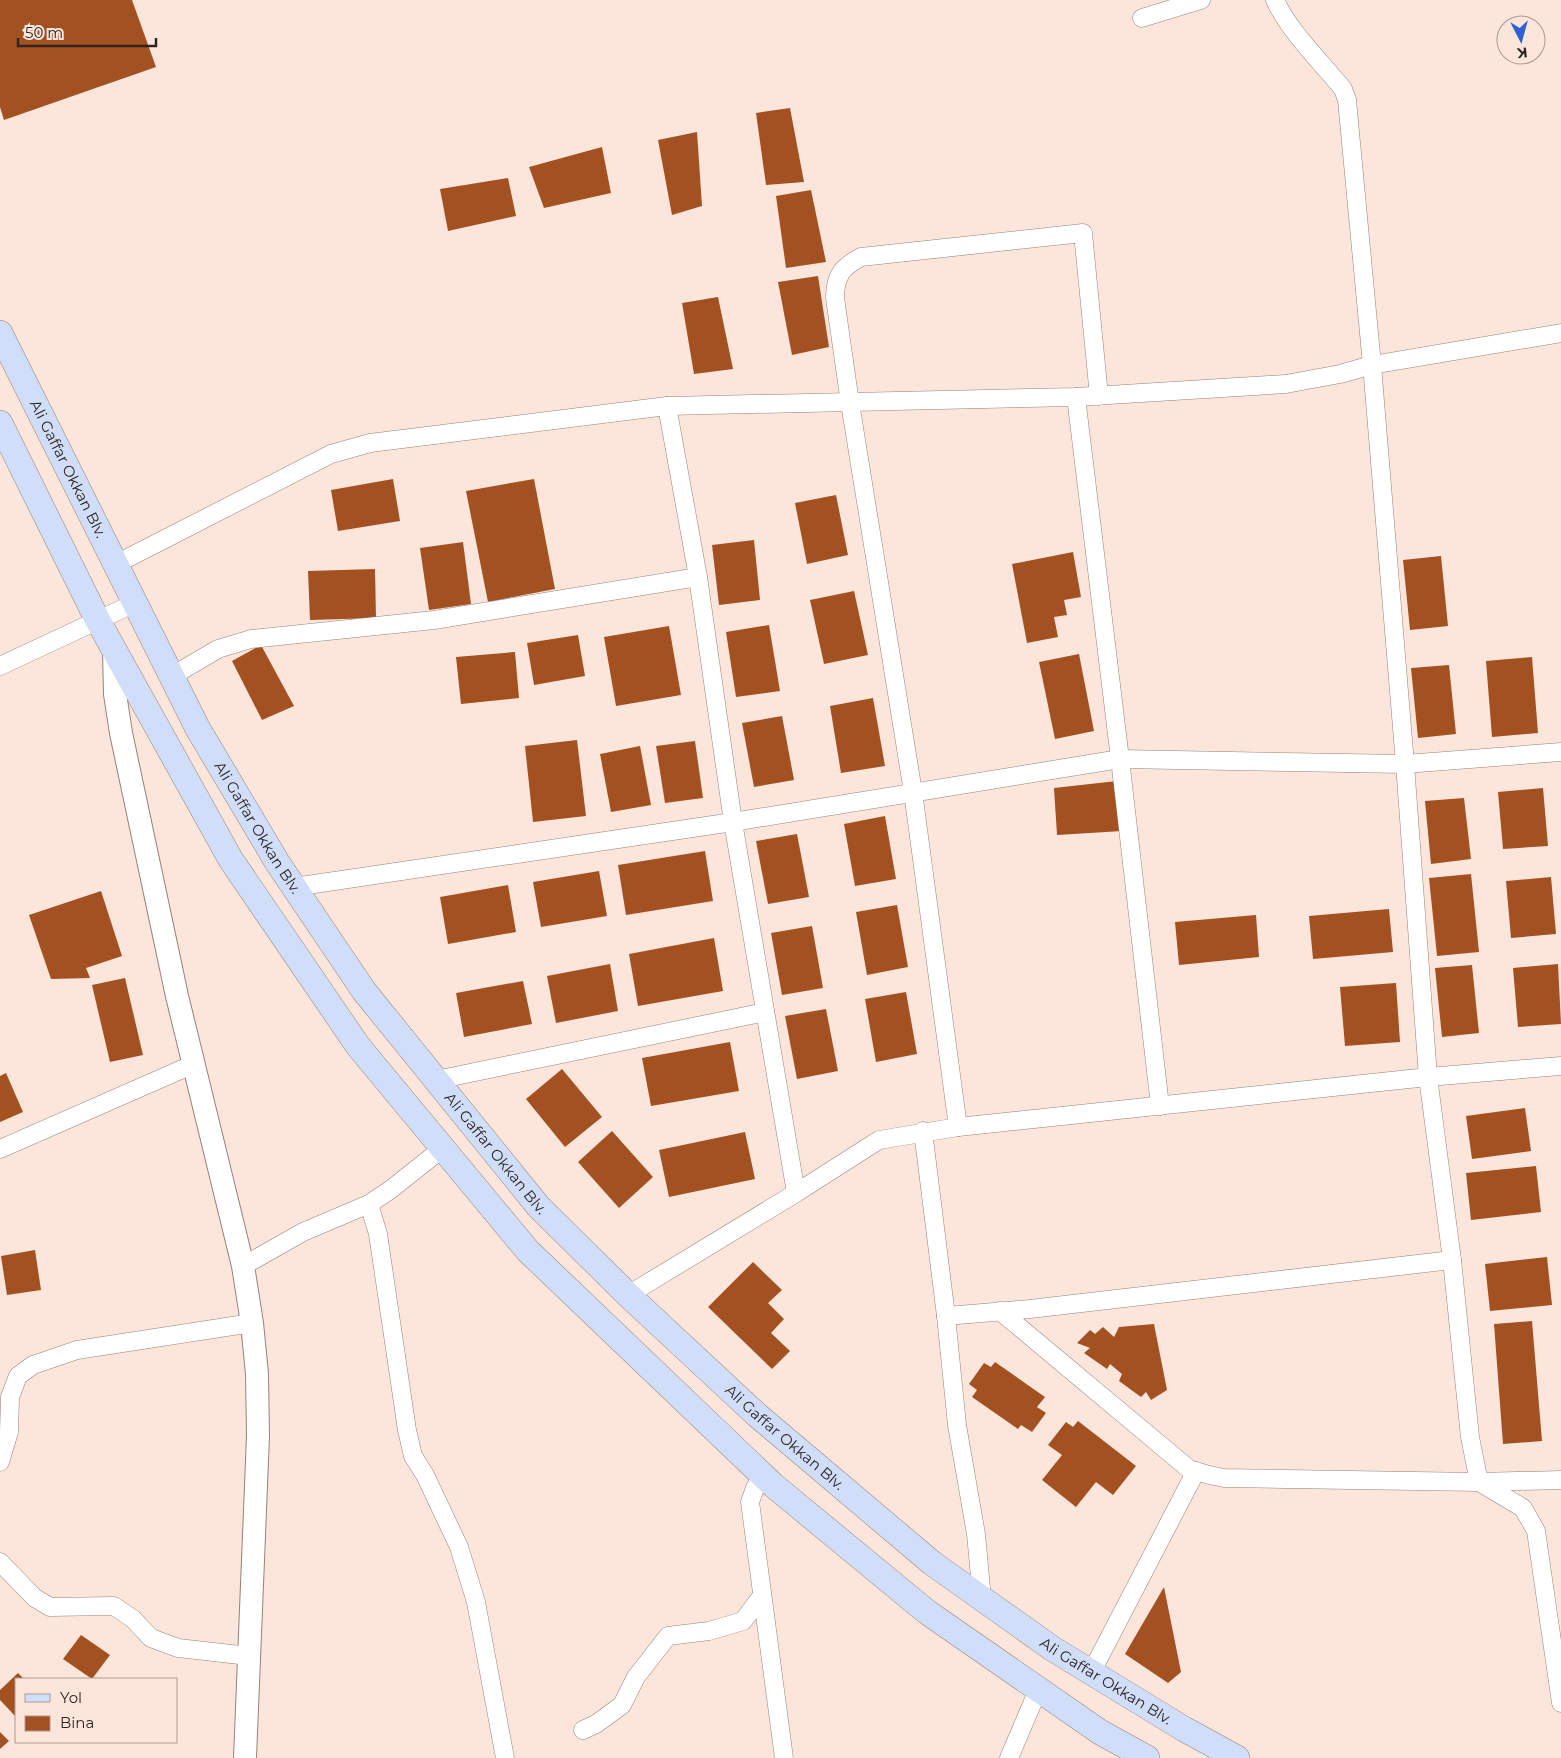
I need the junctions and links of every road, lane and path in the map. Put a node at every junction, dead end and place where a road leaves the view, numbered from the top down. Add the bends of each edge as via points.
1 (1201, 0) edge
2 (1275, 0) edge
3 (1142, 18) dead end
4 (0, 333) edge
5 (1561, 333) edge
6 (1372, 365) junction
7 (1099, 396) junction
8 (1076, 397) junction
9 (850, 403) junction
10 (667, 406) junction
11 (0, 423) edge
12 (116, 564) junction
13 (698, 577) junction
14 (136, 603) junction
15 (97, 619) junction
16 (114, 650) junction
17 (0, 666) edge
18 (172, 676) junction
19 (1561, 752) edge
20 (1120, 759) junction
21 (1405, 764) junction
22 (913, 792) junction
23 (732, 822) junction
24 (294, 887) junction
25 (765, 1012) junction
26 (194, 1064) junction
27 (1561, 1066) edge
28 (1428, 1077) junction
29 (436, 1080) junction
30 (1160, 1106) junction
31 (958, 1126) junction
32 (923, 1132) junction
33 (443, 1148) junction
34 (0, 1149) edge
35 (796, 1193) junction
36 (369, 1204) junction
37 (1452, 1260) junction
38 (243, 1266) junction
39 (628, 1295) junction
40 (1000, 1311) junction
41 (946, 1316) junction
42 (252, 1323) junction
43 (0, 1462) edge
44 (1196, 1471) junction
45 (763, 1475) junction
46 (1561, 1480) edge
47 (1479, 1482) junction
48 (0, 1562) edge
49 (761, 1596) junction
50 (982, 1599) junction
51 (249, 1656) junction
52 (1092, 1673) junction
53 (1038, 1690) junction
54 (1561, 1703) edge
55 (583, 1730) dead end
56 (246, 1758) edge
57 (505, 1758) edge
58 (784, 1758) edge
59 (1009, 1758) edge
60 (1146, 1758) edge
61 (1237, 1758) edge

1 - 3 street
2 - 6 street via 1280,11 1343,89 1347,100
4 - 12 main road, Ali Gaffar Okkan Blv.
5 - 6 street
6 - 7 street via 1317,380 1286,384
6 - 21 street
7 - 8 street
7 - 9 street via 1082,233 861,257 848,264 840,273 835,292
8 - 9 street
8 - 20 street
9 - 10 street
9 - 22 street
10 - 12 street via 370,443 331,454
10 - 13 street
11 - 15 main road
12 - 14 main road, Ali Gaffar Okkan Blv.
13 - 18 street via 434,620 250,639 218,649
13 - 23 street
14 - 15 street
14 - 18 main road, Ali Gaffar Okkan Blv.
15 - 16 main road
15 - 17 street
16 - 26 street via 115,694 121,733
16 - 33 main road via 231,860 358,1046
18 - 24 main road, Ali Gaffar Okkan Blv. via 198,729
19 - 21 street
20 - 21 street
20 - 22 street
20 - 30 street
21 - 28 street
22 - 23 street
22 - 31 street
23 - 24 street
23 - 25 street
24 - 29 main road, Ali Gaffar Okkan Blv. via 364,991
25 - 29 street
25 - 35 street
26 - 34 street
26 - 38 street
27 - 28 street
28 - 30 street
28 - 37 street
29 - 39 main road, Ali Gaffar Okkan Blv. via 538,1206
30 - 31 street
31 - 32 street
32 - 35 street via 878,1140
32 - 41 street
33 - 36 street
33 - 45 main road via 528,1250
35 - 39 street
36 - 38 street via 304,1232
36 - 57 street via 378,1234 413,1456 458,1547 476,1602
37 - 40 street
37 - 47 street via 1470,1437
38 - 42 street
39 - 50 main road, Ali Gaffar Okkan Blv. via 757,1415 932,1563
40 - 41 street
40 - 44 street via 1189,1469
41 - 50 street via 957,1425 976,1534
42 - 43 street via 77,1350 33,1365 18,1376 10,1397 9,1432
42 - 51 street via 258,1436
44 - 47 street via 1224,1478
44 - 52 street
45 - 49 street via 750,1502
45 - 53 main road via 927,1612
46 - 47 street
47 - 54 street via 1523,1508 1536,1531
48 - 51 street via 36,1598 50,1607 114,1606 133,1619 151,1638 178,1648
49 - 55 street via 743,1621 709,1631 668,1636 636,1677 622,1705
49 - 58 street
50 - 52 main road, Ali Gaffar Okkan Blv.
51 - 56 street
52 - 61 main road, Ali Gaffar Okkan Blv.
53 - 59 street
53 - 60 main road via 1100,1732

